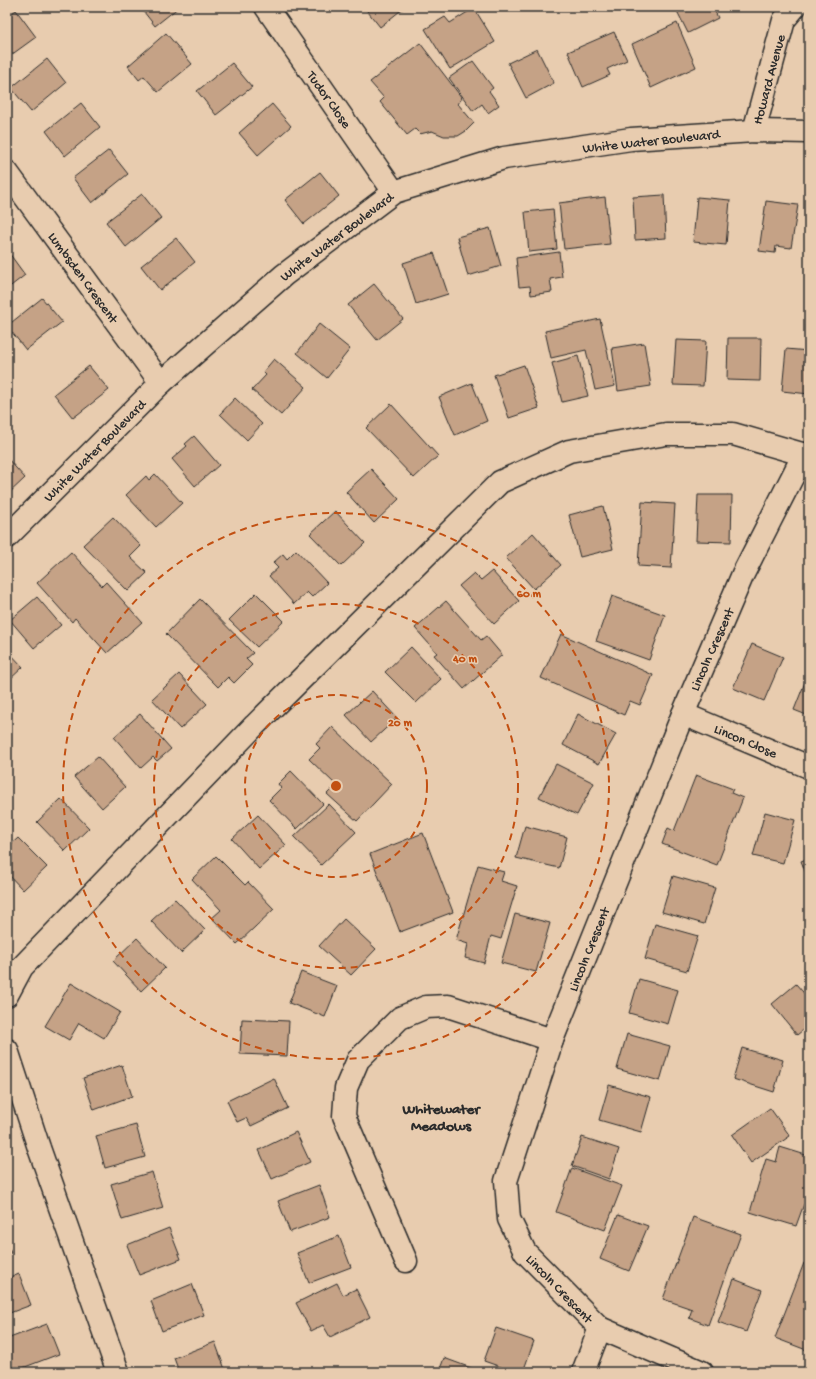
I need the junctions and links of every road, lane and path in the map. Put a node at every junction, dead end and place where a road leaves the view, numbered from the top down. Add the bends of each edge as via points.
1 (266, 7) edge
2 (795, 7) edge
3 (754, 131) junction
4 (809, 132) edge
5 (7, 172) edge
6 (394, 192) junction
7 (161, 383) junction
8 (807, 455) edge
9 (7, 537) edge
10 (682, 714) junction
11 (809, 767) edge
12 (7, 995) edge
13 (552, 1040) junction
14 (7, 1050) edge
15 (406, 1262) dead end
16 (600, 1328) junction
17 (118, 1372) edge
18 (583, 1372) edge
19 (702, 1372) edge

1 - 6 street, Tudor Close
2 - 3 street, Howard Avenue via 784,20
3 - 4 street, White Water Boulevard
3 - 6 street, White Water Boulevard via 631,139 504,158
5 - 7 street, Lumbsden Crescent
6 - 7 street, White Water Boulevard via 284,274
7 - 9 street, White Water Boulevard
8 - 10 street, Lincoln Crescent via 743,574
8 - 12 street via 733,434 666,434 569,451 500,482 255,725 22,967
10 - 11 street, Lincon Close
10 - 13 street, Lincoln Crescent
13 - 15 street via 448,1006 426,1007 400,1018 358,1060 346,1088 344,1116
13 - 16 street, Lincoln Crescent via 506,1181 509,1219 525,1252
14 - 17 street
16 - 18 street
16 - 19 street, Lincoln Crescent

